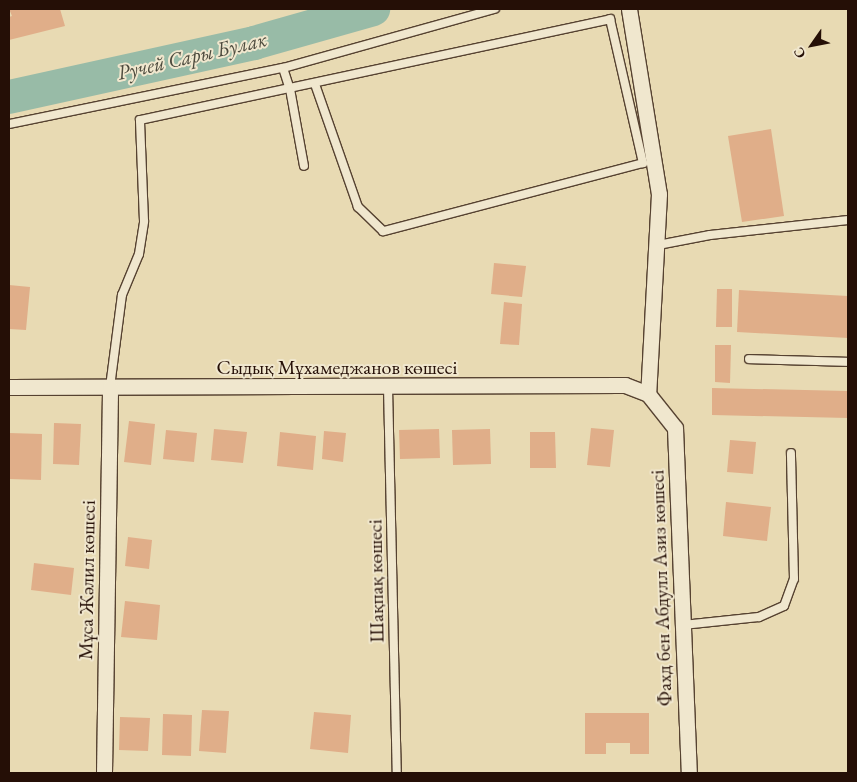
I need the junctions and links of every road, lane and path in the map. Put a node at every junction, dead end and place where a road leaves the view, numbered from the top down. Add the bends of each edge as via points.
1 (495, 9) edge
2 (629, 9) edge
3 (283, 68) junction
4 (315, 84) junction
5 (290, 89) junction
6 (9, 124) edge
7 (304, 166) dead end
8 (848, 220) edge
9 (658, 245) junction
10 (749, 359) dead end
11 (848, 362) edge
12 (9, 387) edge
13 (110, 387) junction
14 (388, 387) junction
15 (648, 394) junction
16 (659, 406) joint
17 (791, 453) dead end
18 (683, 626) junction
19 (104, 773) edge
20 (397, 773) edge
21 (689, 773) edge

1 - 3 lane
2 - 9 street via 660,194
3 - 5 lane
3 - 6 lane
4 - 4 lane via 610,19 643,163 383,231 358,207
4 - 5 lane
5 - 7 lane
5 - 13 lane via 140,120 144,221 139,254 122,295
8 - 9 lane via 710,235
9 - 15 street
10 - 11 lane
12 - 13 street, Сыдық Мұхамеджанов көшесі
13 - 14 street, Сыдық Мұхамеджанов көшесі
13 - 19 street, Мұса Жәлил көшесі
14 - 15 street, Сыдық Мұхамеджанов көшесі via 625,385
14 - 20 lane, Шақпақ көшесі
15 - 16 street, Сыдық Мұхамеджанов көшесі
16 - 18 street, Фахд бен Абдулл Азиз көшесі via 675,428
17 - 18 lane via 794,579 784,606 759,617
18 - 21 street, Фахд бен Абдулл Азиз көшесі

